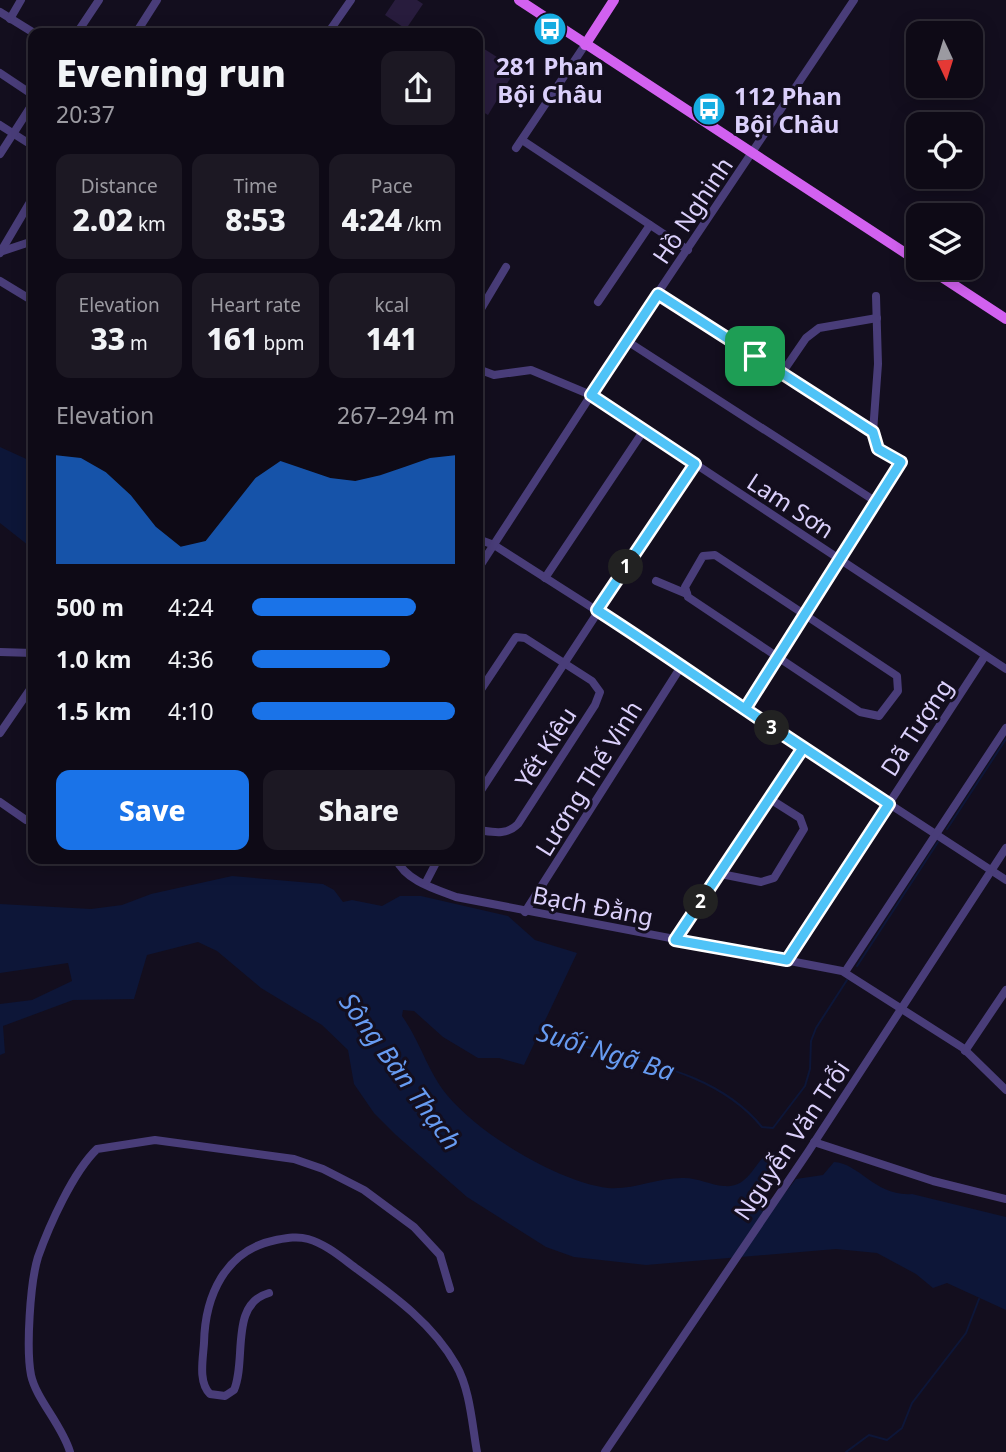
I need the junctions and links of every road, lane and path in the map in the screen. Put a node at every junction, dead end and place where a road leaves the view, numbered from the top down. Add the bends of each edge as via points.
1 (21, 0) edge
2 (99, 0) edge
3 (157, 0) edge
4 (351, 0) edge
5 (519, 0) edge
6 (614, 0) edge
7 (854, 0) edge
8 (0, 12) edge
9 (10, 19) junction
10 (80, 28) edge
11 (139, 28) edge
12 (331, 28) edge
13 (28, 30) edge
14 (585, 44) junction
15 (0, 74) edge
16 (28, 92) edge
17 (28, 111) edge
18 (0, 125) edge
19 (14, 134) junction
20 (28, 143) edge
21 (754, 152) junction
22 (0, 154) edge
23 (28, 205) edge
24 (650, 225) junction
25 (28, 243) edge
26 (688, 250) junction
27 (0, 253) edge
28 (906, 253) edge
29 (506, 267) dead end
30 (946, 280) edge
31 (0, 281) edge
32 (658, 294) junction
33 (876, 296) dead end
34 (28, 298) edge
35 (597, 302) dead end
36 (483, 306) edge
37 (877, 317) junction
38 (1006, 319) edge
39 (627, 341) junction
40 (483, 371) edge
41 (782, 373) junction
42 (591, 395) junction
43 (643, 430) junction
44 (873, 432) junction
45 (695, 464) junction
46 (875, 501) junction
47 (483, 541) edge
48 (494, 545) junction
49 (839, 559) junction
50 (483, 562) edge
51 (545, 578) junction
52 (656, 581) dead end
53 (687, 594) junction
54 (597, 610) junction
55 (803, 615) junction
56 (0, 652) edge
57 (28, 653) edge
58 (985, 656) junction
59 (778, 657) junction
60 (564, 663) junction
61 (682, 665) junction
62 (1006, 670) edge
63 (483, 686) edge
64 (28, 692) edge
65 (745, 709) junction
66 (1006, 728) edge
67 (0, 733) edge
68 (803, 748) junction
69 (483, 778) edge
70 (770, 799) junction
71 (0, 802) edge
72 (889, 804) junction
73 (26, 820) dead end
74 (483, 831) edge
75 (936, 835) junction
76 (1006, 848) edge
77 (399, 864) edge
78 (435, 864) edge
79 (991, 871) junction
80 (721, 874) junction
81 (1006, 880) edge
82 (425, 884) junction
83 (526, 912) junction
84 (675, 940) junction
85 (787, 960) junction
86 (845, 972) junction
87 (1006, 990) edge
88 (901, 1008) junction
89 (965, 1051) junction
90 (1006, 1090) edge
91 (814, 1142) junction
92 (1006, 1199) edge
93 (450, 1289) dead end
94 (269, 1293) dead end
95 (476, 1451) edge
96 (70, 1452) edge
97 (605, 1452) edge

1 - 9 street
2 - 10 street
3 - 11 street
4 - 12 street
5 - 14 main road
6 - 14 main road
7 - 21 street, Hồ Nghinh
8 - 9 street
9 - 13 street
14 - 21 main road
14 - 24 street via 519,144
15 - 16 street
17 - 19 street
18 - 19 street
19 - 20 street
19 - 22 street
21 - 26 street, Hồ Nghinh
21 - 28 main road
23 - 27 street
24 - 26 street
24 - 35 street
25 - 27 street
26 - 32 street, Hồ Nghinh
29 - 36 street
30 - 38 main road
31 - 34 street
32 - 39 street, Hồ Nghinh
32 - 41 street
33 - 37 street
37 - 41 street via 818,328
37 - 44 street
39 - 42 street, Hồ Nghinh
39 - 46 street
40 - 42 street, Lam Sơn via 494,375 531,370
41 - 44 street
42 - 43 street, Lam Sơn
42 - 48 street, Hồ Nghinh
43 - 45 street, Lam Sơn
43 - 51 street
44 - 46 street via 878,449 901,462
45 - 49 street, Lam Sơn
45 - 54 street
46 - 49 street
47 - 48 street
48 - 50 street, Hồ Nghinh
48 - 51 street
49 - 55 street
49 - 58 street, Lam Sơn
51 - 54 street
52 - 53 street
53 - 55 street via 684,587 698,562 703,556 715,555
53 - 59 street
54 - 60 street
54 - 61 street
55 - 59 street
55 - 59 street via 897,676 898,691 879,716 872,717
56 - 57 street
58 - 62 street, Lam Sơn
58 - 72 street, Dã Tượng
59 - 65 street
60 - 63 street via 516,637
60 - 69 street
60 - 74 street, Yết Kiêu via 597,686 600,692 595,705 511,831
61 - 65 street
61 - 83 street, Lương Thế Vinh
64 - 67 street
65 - 68 street
66 - 75 street
68 - 70 street
68 - 72 street
70 - 80 street
70 - 80 street via 804,823 802,836 769,882
71 - 73 street
72 - 75 street
72 - 85 street, Dã Tượng
75 - 79 street
75 - 86 street
76 - 79 street, Nguyễn Văn Trỗi
77 - 82 street, Bạch Đằng
78 - 82 street
79 - 81 street
79 - 88 street, Nguyễn Văn Trỗi
80 - 84 street
82 - 83 street, Bạch Đằng via 456,897
83 - 84 street, Bạch Đằng
84 - 85 street, Bạch Đằng
85 - 86 street, Bạch Đằng
86 - 88 street, Bạch Đằng
87 - 89 street
88 - 89 street, Bạch Đằng
88 - 91 street, Nguyễn Văn Trỗi
89 - 90 street, Bạch Đằng
91 - 92 street via 933,1181
91 - 97 street, Nguyễn Văn Trỗi
93 - 96 street via 440,1255 414,1227 364,1190 323,1169 294,1160 155,1140 97,1149 48,1233 34,1282 32,1376
94 - 95 street via 255,1299 244,1320 234,1390 225,1396 210,1394 202,1381 204,1335 216,1283 232,1262 252,1248 272,1240 303,1238 334,1252 390,1293 440,1343 460,1374

